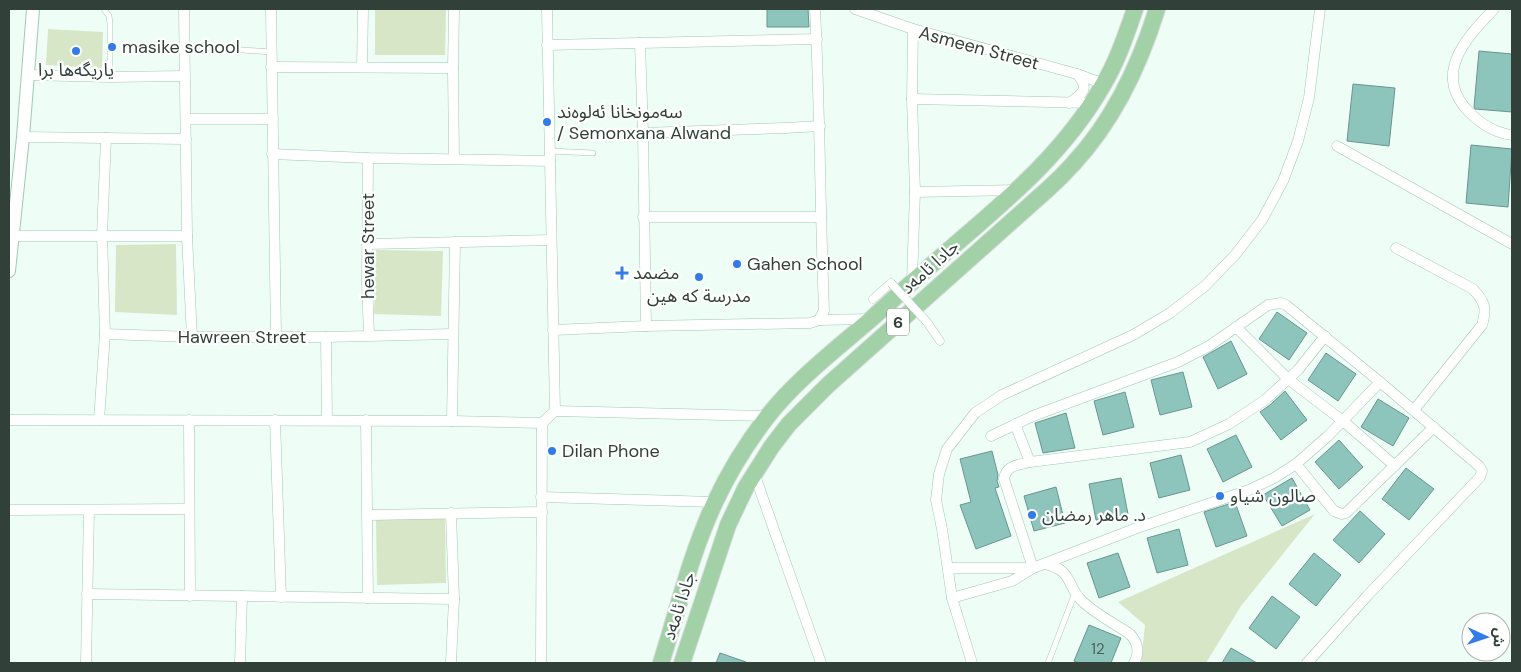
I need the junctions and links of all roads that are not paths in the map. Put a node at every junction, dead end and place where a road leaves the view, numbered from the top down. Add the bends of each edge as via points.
1 (33, 9) edge
2 (104, 9) edge
3 (184, 9) edge
4 (271, 9) edge
5 (363, 9) edge
6 (454, 9) edge
7 (547, 9) edge
8 (815, 9) edge
9 (855, 9) edge
10 (1135, 9) edge
11 (1320, 9) edge
12 (1494, 9) edge
13 (1156, 13) edge
14 (913, 30) junction
15 (816, 39) junction
16 (1123, 42) junction
17 (640, 43) junction
18 (547, 45) junction
19 (230, 49) dead end
20 (1142, 50) junction
21 (271, 52) junction
22 (271, 66) junction
23 (362, 67) junction
24 (453, 68) junction
25 (1077, 74) junction
26 (28, 75) junction
27 (184, 76) junction
28 (110, 77) junction
29 (1104, 84) junction
30 (912, 99) junction
31 (1069, 103) junction
32 (1092, 103) junction
33 (186, 119) junction
34 (273, 119) junction
35 (820, 126) junction
36 (643, 133) junction
37 (1512, 135) edge
38 (23, 136) junction
39 (106, 138) junction
40 (186, 139) junction
41 (1337, 146) dead end
42 (593, 153) dead end
43 (272, 154) junction
44 (550, 156) junction
45 (368, 158) junction
46 (454, 158) junction
47 (1018, 190) junction
48 (916, 192) junction
49 (644, 217) junction
50 (821, 217) junction
51 (102, 235) junction
52 (12, 236) junction
53 (187, 236) junction
54 (551, 240) junction
55 (454, 242) junction
56 (367, 244) junction
57 (1512, 244) edge
58 (1396, 248) dead end
59 (9, 271) edge
60 (912, 281) junction
61 (873, 299) dead end
62 (871, 319) junction
63 (819, 320) junction
64 (646, 326) junction
65 (1236, 327) junction
66 (553, 330) junction
67 (105, 334) junction
68 (452, 334) junction
69 (369, 335) junction
70 (276, 336) junction
71 (1325, 336) junction
72 (326, 337) junction
73 (192, 338) junction
74 (940, 342) dead end
75 (1288, 379) junction
76 (1380, 382) junction
77 (1414, 410) junction
78 (555, 411) junction
79 (768, 416) junction
80 (9, 420) edge
81 (99, 420) junction
82 (189, 420) junction
83 (275, 420) junction
84 (327, 420) junction
85 (366, 420) junction
86 (452, 420) junction
87 (1343, 421) junction
88 (542, 422) junction
89 (1016, 424) junction
90 (1434, 427) junction
91 (991, 436) dead end
92 (1030, 462) junction
93 (1296, 464) junction
94 (1395, 466) junction
95 (754, 474) junction
96 (541, 497) junction
97 (715, 502) junction
98 (189, 509) junction
99 (9, 510) edge
100 (89, 510) junction
101 (542, 512) junction
102 (451, 514) junction
103 (368, 515) junction
104 (1045, 564) junction
105 (948, 568) junction
106 (1033, 568) junction
107 (1075, 593) junction
108 (87, 594) junction
109 (190, 596) junction
110 (242, 596) junction
111 (281, 597) junction
112 (368, 598) junction
113 (952, 598) junction
114 (454, 599) junction
115 (86, 663) edge
116 (240, 663) edge
117 (451, 663) edge
118 (541, 663) edge
119 (661, 663) edge
120 (682, 663) edge
121 (821, 663) edge
122 (972, 663) edge
123 (1048, 663) edge
124 (1134, 663) edge
125 (1307, 663) edge

1 - 26 street
2 - 28 lane via 110,24
3 - 27 street
4 - 21 street
5 - 23 street
6 - 24 street
7 - 18 street
8 - 15 street
9 - 14 street, Asmeen Street
10 - 13 main road
10 - 16 main road, جادا ئامەد / 6
11 - 105 street via 1309,98 1298,141 1283,182 1262,220 1205,286 1170,313 1133,335 1002,395 975,413 947,450 939,474 936,500
12 - 37 street via 1461,48 1453,64 1453,84 1461,104 1478,121 1501,134
13 - 20 main road, جادا ئامەد / 6
14 - 25 street, Asmeen Street
14 - 30 street
15 - 17 street
15 - 35 street
16 - 20 main road
16 - 29 main road, جادا ئامەد / 6
17 - 18 street
17 - 36 street
18 - 44 street
19 - 21 lane
20 - 95 main road, جادا ئامەد / 6 via 1116,104 1074,164 808,404
21 - 22 street
22 - 23 street
22 - 34 street
23 - 24 street
24 - 46 street
25 - 29 street, Asmeen Street
25 - 31 street via 1084,89
26 - 28 street
26 - 38 street
27 - 28 street
27 - 33 street
29 - 32 main road, جادا ئامەد / 6
30 - 31 street
30 - 48 street
31 - 32 street
32 - 47 main road, جادا ئامەد / 6 via 1059,148
33 - 34 street
33 - 40 street
34 - 43 street
35 - 36 street
35 - 50 street
36 - 49 street
38 - 39 street
38 - 52 street
39 - 40 street
39 - 51 street
40 - 53 street
41 - 57 street
42 - 44 lane
43 - 45 street
43 - 70 street
44 - 46 street
44 - 54 street
45 - 46 street
45 - 56 street, hewar Street
47 - 48 street
47 - 60 main road, جادا ئامەد / 6
48 - 60 street
49 - 50 street
49 - 64 street
50 - 63 street via 824,311
51 - 52 street
51 - 53 street
51 - 67 street
52 - 59 street
53 - 73 street
54 - 55 street
54 - 66 street
55 - 56 street
55 - 68 street
56 - 69 street, hewar Street
58 - 77 street via 1473,289 1485,307 1482,325
60 - 62 main road, جادا ئامەد / 6
61 - 74 street, bridge via 891,283 927,322
62 - 63 street
62 - 79 main road, جادا ئامەد / 6 via 808,374
63 - 64 street via 810,323
64 - 66 street
65 - 71 street via 1268,304 1280,303
65 - 75 street
65 - 89 street via 1178,362
66 - 78 street
67 - 73 street, Hawreen Street
67 - 81 street
68 - 69 street
68 - 86 street
69 - 72 street
70 - 72 street, Hawreen Street
70 - 73 street, Hawreen Street
71 - 75 street
71 - 76 street
72 - 84 street, Hawreen Street
75 - 87 street
75 - 92 street via 1266,400 1229,424 1190,442
76 - 77 street
76 - 87 street
77 - 90 street
78 - 79 street
78 - 88 street
79 - 97 main road, جادا ئامەد / 6 via 733,468
80 - 81 street
81 - 82 street
82 - 83 street
82 - 98 street
83 - 84 street
83 - 111 street
84 - 85 street
85 - 86 street
85 - 103 street
86 - 88 street
87 - 93 street
87 - 94 street
88 - 96 street
89 - 91 street
89 - 92 street
90 - 94 street
90 - 125 street via 1479,466 1482,471 1480,477
92 - 106 street via 1010,467 1004,480
93 - 94 street via 1334,511 1342,514
93 - 104 street via 1249,490
95 - 120 main road, جادا ئامەد / 6 via 725,534
95 - 121 street
96 - 97 street
96 - 101 street
97 - 119 main road, جادا ئامەد / 6 via 688,574
98 - 100 street
98 - 109 street
99 - 100 street
100 - 108 street
101 - 102 street
101 - 118 street
102 - 103 street
102 - 114 street
103 - 112 street
104 - 106 street
104 - 107 street via 1064,573
105 - 106 street
105 - 113 street
106 - 113 street via 1012,581
107 - 123 lane
107 - 124 street via 1136,641 1138,649
108 - 109 street
108 - 115 street
109 - 110 street
110 - 111 street
110 - 116 street
111 - 112 street
112 - 114 street
113 - 122 street
114 - 117 street

